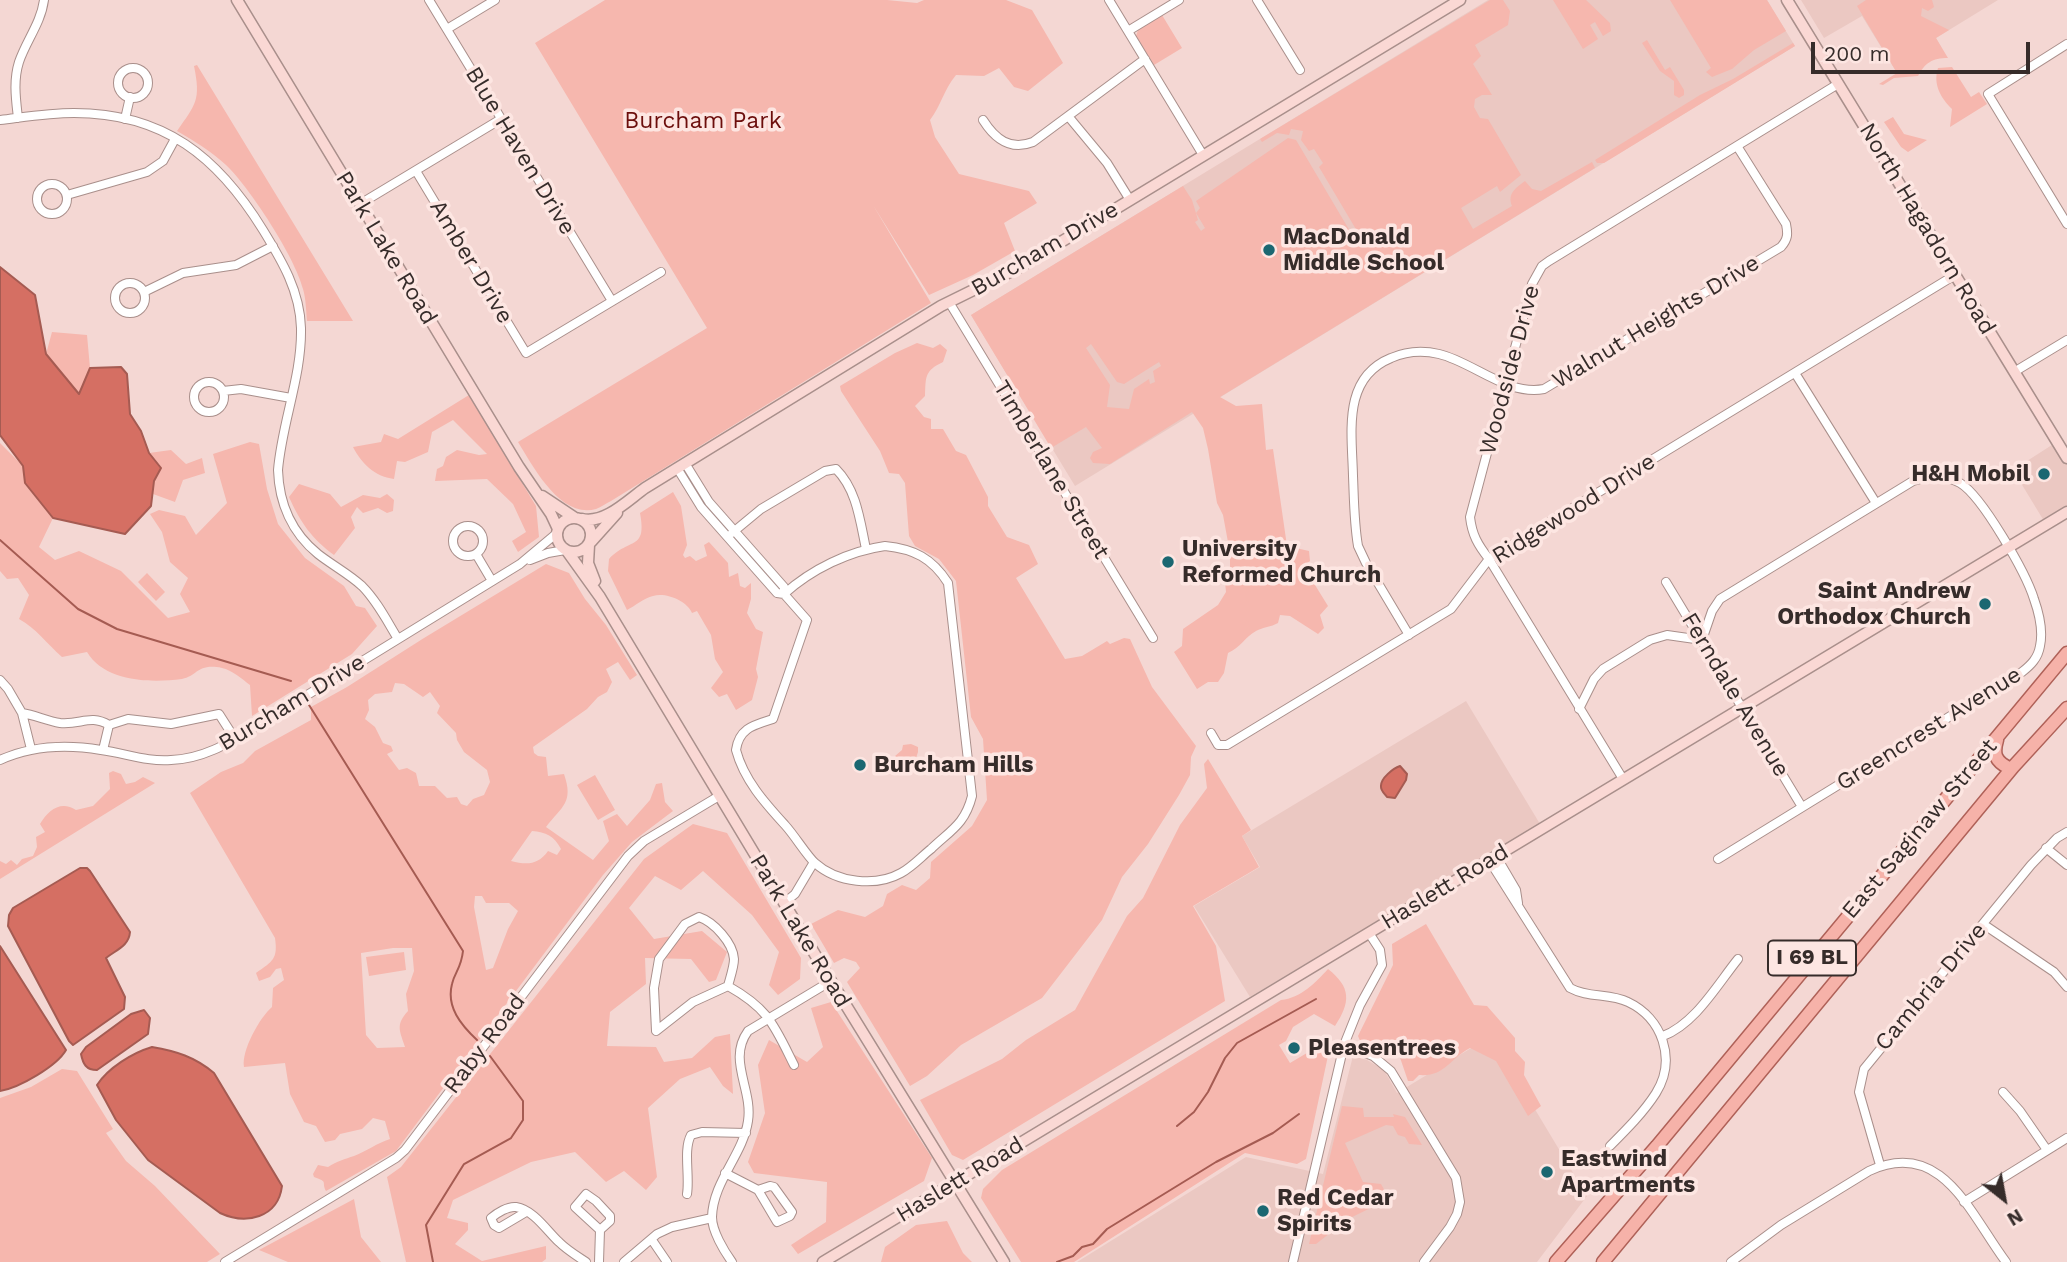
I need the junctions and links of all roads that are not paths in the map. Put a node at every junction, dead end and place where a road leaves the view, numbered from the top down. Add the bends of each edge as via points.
1 (44, 0) edge
2 (237, 0) edge
3 (429, 0) edge
4 (495, 0) edge
5 (1109, 0) edge
6 (1179, 0) edge
7 (1257, 0) edge
8 (1461, 0) edge
9 (1787, 0) edge
10 (447, 29) junction
11 (1128, 30) junction
12 (2067, 44) edge
13 (1145, 59) junction
14 (1300, 70) dead end
15 (1839, 84) junction
16 (130, 97) dead end
17 (1068, 116) junction
18 (18, 118) junction
19 (125, 119) junction
20 (501, 119) junction
21 (0, 120) edge
22 (983, 120) dead end
23 (175, 139) junction
24 (1737, 146) junction
25 (1203, 155) junction
26 (416, 171) junction
27 (67, 195) dead end
28 (1130, 200) junction
29 (360, 204) junction
30 (2067, 224) edge
31 (272, 246) junction
32 (661, 272) dead end
33 (1955, 275) junction
34 (144, 292) dead end
35 (612, 302) junction
36 (949, 302) junction
37 (2067, 340) edge
38 (2014, 372) junction
39 (1795, 373) junction
40 (1507, 383) junction
41 (223, 391) dead end
42 (291, 398) junction
43 (2067, 458) edge
44 (681, 466) junction
45 (538, 494) junction
46 (629, 500) junction
47 (1876, 503) junction
48 (2067, 512) edge
49 (579, 519) junction
50 (558, 531) junction
51 (731, 533) junction
52 (590, 543) junction
53 (2007, 546) junction
54 (866, 549) junction
55 (566, 550) junction
56 (475, 554) dead end
57 (1489, 559) junction
58 (520, 564) junction
59 (492, 581) junction
60 (1667, 582) dead end
61 (785, 594) junction
62 (600, 597) junction
63 (1409, 635) junction
64 (1153, 638) dead end
65 (398, 639) junction
66 (1702, 640) junction
67 (2067, 653) edge
68 (0, 680) edge
69 (1742, 707) junction
70 (2067, 708) edge
71 (1579, 709) junction
72 (22, 713) junction
73 (109, 724) junction
74 (1211, 733) dead end
75 (1998, 736) junction
76 (235, 739) junction
77 (31, 749) junction
78 (103, 750) junction
79 (0, 760) edge
80 (2013, 767) junction
81 (1622, 779) junction
82 (719, 796) junction
83 (1802, 807) junction
84 (2067, 832) edge
85 (2046, 848) junction
86 (1493, 858) junction
87 (1718, 859) dead end
88 (814, 862) junction
89 (2067, 865) edge
90 (784, 903) junction
91 (1983, 923) junction
92 (1369, 933) junction
93 (1738, 959) dead end
94 (831, 981) junction
95 (728, 986) junction
96 (2067, 987) edge
97 (769, 1017) junction
98 (1662, 1036) junction
99 (1344, 1045) junction
100 (794, 1065) dead end
101 (2003, 1092) dead end
102 (746, 1133) junction
103 (2067, 1138) edge
104 (1610, 1146) dead end
105 (2047, 1150) junction
106 (1880, 1165) junction
107 (725, 1173) junction
108 (956, 1182) junction
109 (758, 1190) junction
110 (687, 1194) dead end
111 (1964, 1202) junction
112 (526, 1212) dead end
113 (712, 1219) junction
114 (600, 1230) junction
115 (652, 1240) junction
116 (225, 1262) edge
117 (586, 1262) edge
118 (599, 1262) edge
119 (624, 1262) edge
120 (667, 1262) edge
121 (732, 1262) edge
122 (823, 1262) edge
123 (1004, 1262) edge
124 (1293, 1262) edge
125 (1424, 1262) edge
126 (1556, 1262) edge
127 (1603, 1262) edge
128 (1731, 1262) edge
129 (2006, 1262) edge

1 - 18 street via 17,68
2 - 29 street, Park Lake Road
3 - 10 street, Blue Haven Drive
4 - 10 street
5 - 11 street
6 - 11 street
7 - 14 street
8 - 25 street, Burcham Drive
9 - 15 street, North Hagadorn Road
10 - 20 street, Blue Haven Drive
11 - 13 street
12 - 30 street via 1988,93
13 - 17 street
13 - 25 street
15 - 24 street, Woodside Drive
15 - 33 street, North Hagadorn Road
16 - 19 street
17 - 22 street via 1033,142 1018,146 999,140
17 - 28 street
18 - 19 street via 77,113
18 - 21 street
19 - 23 street
20 - 26 street
20 - 35 street, Blue Haven Drive
23 - 27 street via 163,160 147,172
23 - 31 street via 228,179
24 - 40 street, Woodside Drive via 1542,266 1532,284
24 - 40 street, Walnut Heights Drive via 1786,224 1788,232 1781,247 1556,383 1534,391
25 - 28 street, Burcham Drive
26 - 29 street
26 - 35 street, Amber Drive via 526,354
28 - 36 street, Burcham Drive via 1018,268
29 - 45 street, Park Lake Road
31 - 34 street via 236,265 183,273
31 - 42 street via 289,276 300,317
32 - 35 street
33 - 38 street, North Hagadorn Road
33 - 39 street, Ridgewood Drive
36 - 44 street, Burcham Drive
36 - 64 street, Timberlane Street
37 - 38 street
38 - 43 street, North Hagadorn Road
39 - 47 street
39 - 57 street, Ridgewood Drive
40 - 57 street, Woodside Drive via 1470,517 1475,539
40 - 63 street, Walnut Heights Drive via 1441,354 1421,351 1384,361 1370,371 1356,393 1351,423 1358,545
41 - 42 street via 241,389
42 - 65 street via 278,470 288,517 311,548 368,593
44 - 46 street, Burcham Drive
44 - 51 street
45 - 49 street, Park Lake Road
45 - 50 street, Park Lake Road
46 - 49 street, Burcham Drive via 596,520
46 - 52 street, Burcham Drive
47 - 53 street, Greencrest Avenue via 1913,481 1947,477 1968,489
47 - 66 street, Greencrest Avenue via 1720,599
48 - 53 street, Haslett Road
49 - 50 street via 562,522
49 - 52 street via 590,527
50 - 55 street via 558,542
50 - 58 street, Burcham Drive
51 - 54 street via 782,496 836,469 855,500
51 - 61 street via 784,587
52 - 55 street via 579,552
52 - 62 street, Park Lake Road via 588,563
53 - 69 street, Haslett Road
53 - 83 street, Greencrest Avenue via 2038,610 2041,641 2032,664
54 - 61 street via 810,575
54 - 88 street via 885,546 916,552 948,583 972,796 965,818 899,874 856,881
55 - 58 street, Burcham Drive
55 - 62 street, Park Lake Road
56 - 59 street
57 - 63 street, Ridgewood Drive via 1456,606
57 - 71 street, Woodside Drive
58 - 59 street, Burcham Drive
59 - 65 street, Burcham Drive
60 - 66 street, Ferndale Avenue
61 - 88 street via 807,620 773,719 741,733 736,750 757,793
62 - 82 street, Park Lake Road
63 - 74 street, Ridgewood Drive via 1227,746 1218,745
65 - 76 street, Burcham Drive
66 - 69 street, Ferndale Avenue
66 - 71 street via 1667,635 1650,640 1603,669
67 - 75 main road, East Saginaw Street / I 69 BL
68 - 72 street
69 - 81 street, Haslett Road
69 - 83 street, Ferndale Avenue
70 - 80 main road, East Saginaw Street / I 69 BL
71 - 81 street, Woodside Drive
72 - 73 street via 61,723 96,718
72 - 77 street
73 - 76 street via 128,719 171,724 219,714
73 - 78 street
75 - 80 main road via 1996,758
75 - 126 main road, East Saginaw Street / I 69 BL
76 - 78 street, Burcham Drive via 199,756 171,761
77 - 78 street, Burcham Drive
77 - 79 street, Burcham Drive
80 - 127 main road, East Saginaw Street / I 69 BL
81 - 86 street, Haslett Road
82 - 90 street, Park Lake Road
82 - 116 street, Raby Road via 644,841 628,856 405,1150
83 - 87 street, Greencrest Avenue
84 - 85 street, Cambria Drive
85 - 89 street
85 - 91 street, Cambria Drive
86 - 92 street, Haslett Road
86 - 98 street via 1570,988 1625,1000 1646,1013
88 - 90 street via 795,894
90 - 94 street, Park Lake Road
91 - 96 street via 2054,972
91 - 106 street, Cambria Drive via 1864,1069 1859,1093
92 - 99 street via 1380,950 1382,965
92 - 108 street, Haslett Road
93 - 98 street via 1687,1022
94 - 97 street
94 - 108 street, Park Lake Road
95 - 95 street via 693,1002 656,1031 654,988 659,959 685,924 704,919 729,944 734,959
95 - 97 street via 759,1005
97 - 100 street
97 - 102 street via 741,1040
98 - 104 street via 1661,1084
99 - 124 street
99 - 125 street via 1373,1056 1391,1071 1455,1178 1460,1202 1457,1214
101 - 105 street
102 - 107 street
102 - 110 street via 691,1135
103 - 105 street
105 - 111 street
106 - 111 street via 1906,1162 1931,1168
106 - 128 street via 1781,1225
107 - 109 street
107 - 113 street
108 - 122 street, Haslett Road
108 - 123 street, Park Lake Road
109 - 109 street via 777,1222 790,1216 792,1212 774,1187
111 - 129 street
112 - 117 street
113 - 115 street via 672,1227
113 - 121 street
114 - 114 street via 610,1216 586,1194 575,1207
114 - 118 street
115 - 119 street
115 - 120 street

